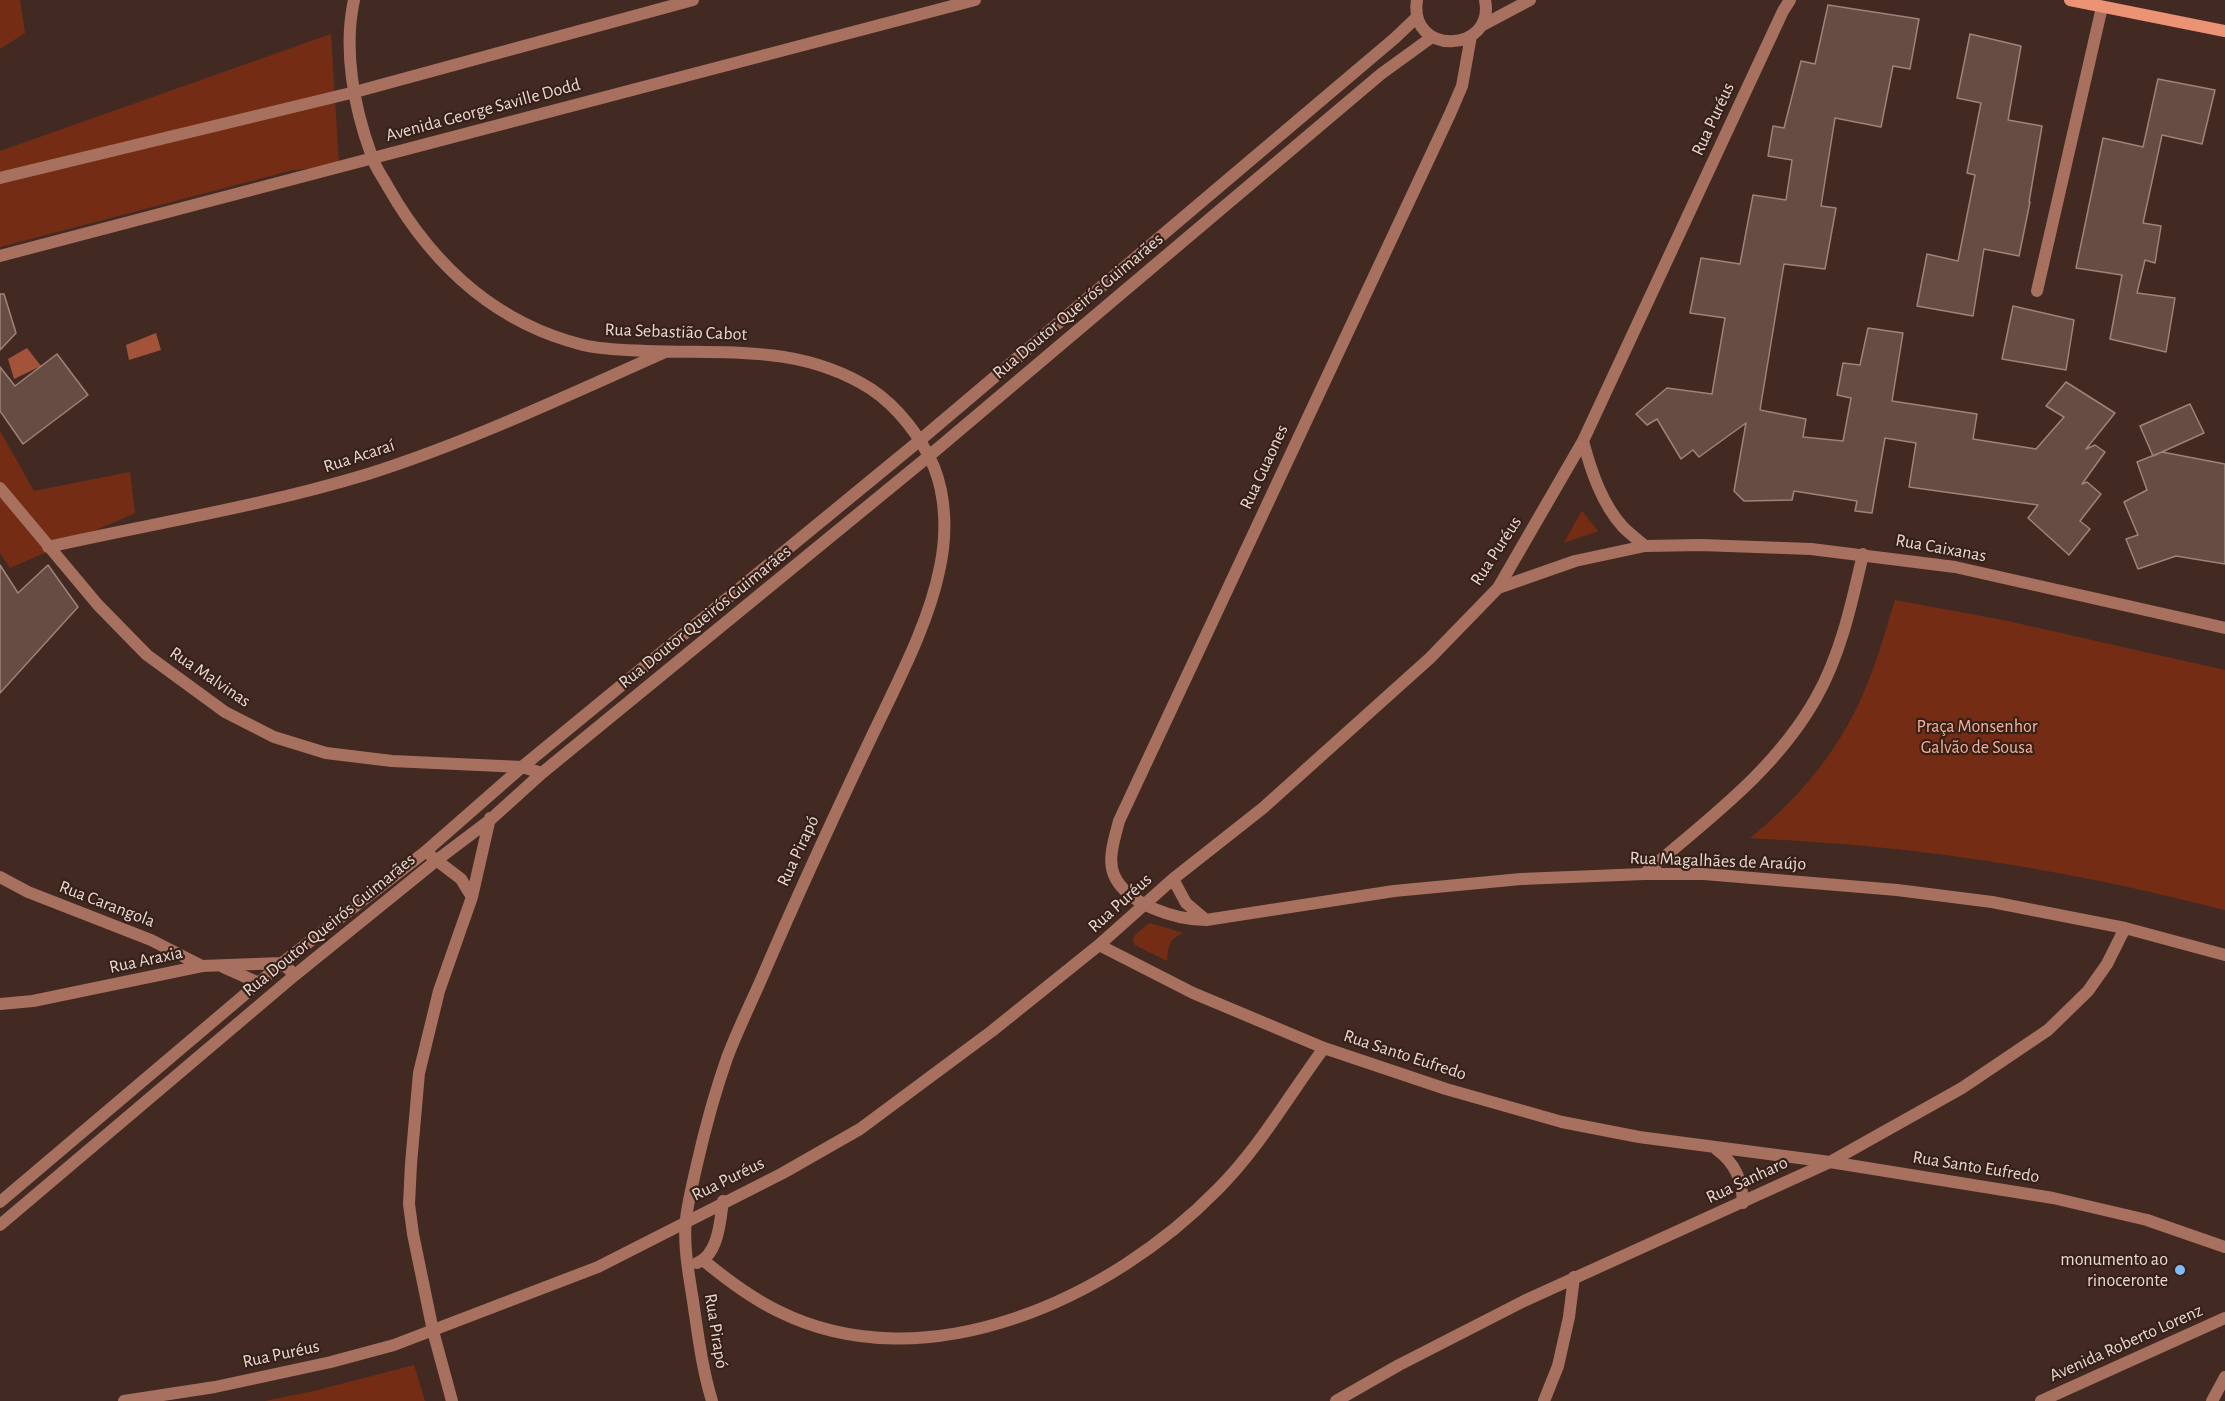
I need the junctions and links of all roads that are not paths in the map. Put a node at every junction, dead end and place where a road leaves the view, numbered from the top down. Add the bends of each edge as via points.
1 (354, 0) edge
2 (693, 0) edge
3 (975, 0) edge
4 (1417, 0) edge
5 (1485, 0) edge
6 (1530, 0) edge
7 (1790, 0) edge
8 (2070, 0) edge
9 (1783, 5) edge
10 (2102, 7) junction
11 (1417, 17) junction
12 (1481, 26) junction
13 (2225, 31) edge
14 (1471, 36) junction
15 (1432, 37) junction
16 (355, 92) junction
17 (372, 158) junction
18 (0, 178) edge
19 (0, 256) edge
20 (2037, 291) dead end
21 (667, 352) junction
22 (919, 441) junction
23 (1583, 441) junction
24 (929, 456) junction
25 (0, 488) edge
26 (1645, 546) junction
27 (48, 547) junction
28 (1863, 554) junction
29 (1498, 588) junction
30 (2225, 628) edge
31 (522, 767) junction
32 (542, 773) junction
33 (488, 797) junction
34 (490, 820) junction
35 (425, 852) junction
36 (437, 860) junction
37 (1644, 874) junction
38 (0, 877) edge
39 (1173, 879) junction
40 (472, 897) junction
41 (1144, 904) junction
42 (1206, 920) junction
43 (2125, 928) junction
44 (1099, 945) junction
45 (2225, 955) edge
46 (282, 963) junction
47 (220, 965) junction
48 (201, 966) junction
49 (295, 975) junction
50 (259, 982) junction
51 (0, 1004) edge
52 (1324, 1048) junction
53 (1715, 1148) junction
54 (1830, 1162) junction
55 (723, 1201) junction
56 (0, 1202) edge
57 (1743, 1203) junction
58 (685, 1221) junction
59 (0, 1225) edge
60 (2225, 1247) edge
61 (703, 1260) junction
62 (688, 1266) junction
63 (1574, 1277) junction
64 (2225, 1318) edge
65 (433, 1331) junction
66 (2225, 1377) edge
67 (188, 1396) edge
68 (124, 1401) edge
69 (452, 1401) edge
70 (712, 1401) edge
71 (1336, 1401) edge
72 (1544, 1401) edge
73 (2041, 1401) edge
74 (2212, 1401) edge

1 - 16 street, Rua Sebastião Cabot via 350,40
2 - 16 street
3 - 17 street, Avenida George Saville Dodd
4 - 11 street
5 - 12 street
6 - 12 street
7 - 9 street, Rua Puréus
8 - 10 main road
9 - 23 street, Rua Puréus
10 - 13 main road
10 - 20 street
11 - 15 street
11 - 22 street, Rua Doutor Queirós Guimarães
12 - 14 street
14 - 15 street via 1451,42
14 - 41 street, Rua Guaones via 1462,86 1450,114 1119,821 1112,848 1114,876
15 - 24 street, Rua Doutor Queirós Guimarães via 1381,74
16 - 17 street, Rua Sebastião Cabot
16 - 18 street
17 - 19 street, Avenida George Saville Dodd
17 - 21 street, Rua Sebastião Cabot via 417,233 461,281 490,304 533,328 583,345
21 - 22 street, Rua Sebastião Cabot via 775,354 832,368 888,400
21 - 27 street, Rua Acaraí via 465,438 369,473 286,497
22 - 24 street, Rua Sebastião Cabot
22 - 31 street, Rua Doutor Queirós Guimarães
23 - 26 street via 1605,500 1622,526
23 - 29 street, Rua Puréus
24 - 32 street, Rua Doutor Queirós Guimarães
24 - 58 street, Rua Pirapó via 944,507 940,567 932,596 911,651 809,868 728,1056 702,1141
25 - 27 street, Rua Malvinas
26 - 28 street, Rua Caixanas via 1734,546
26 - 29 street, Rua Caixanas via 1575,561
27 - 31 street, Rua Malvinas via 147,655 225,712 274,737 337,755
28 - 30 street, Rua Caixanas via 1955,567
28 - 37 street via 1834,657 1817,696 1793,734 1766,768
29 - 39 street, Rua Puréus via 1430,658 1263,808
31 - 32 street, Rua Malvinas
31 - 33 street, Rua Doutor Queirós Guimarães
32 - 34 street, Rua Doutor Queirós Guimarães
33 - 34 street
33 - 35 street, Rua Doutor Queirós Guimarães
34 - 36 street, Rua Doutor Queirós Guimarães
34 - 40 street
35 - 36 street
35 - 46 street, Rua Doutor Queirós Guimarães
36 - 40 street via 461,879
36 - 49 street, Rua Doutor Queirós Guimarães
37 - 42 street, Rua Magalhães de Araújo via 1521,879 1394,891
37 - 43 street, Rua Magalhães de Araújo via 1704,874 1897,890 1992,902
38 - 48 street, Rua Carangola via 28,892 151,940
39 - 41 street, Rua Puréus
39 - 42 street via 1186,903
40 - 65 street via 439,991 420,1073 414,1123 409,1204
41 - 42 street, Rua Magalhães de Araújo via 1182,918
41 - 44 street, Rua Puréus
43 - 45 street, Rua Magalhães de Araújo
43 - 54 street, Rua Sanharo via 2088,991 2048,1030 1962,1088
44 - 52 street, Rua Santo Eufredo via 1193,993
44 - 55 street, Rua Puréus via 860,1129 783,1173
46 - 47 street, Rua Araxia
46 - 49 street
46 - 50 street, Rua Doutor Queirós Guimarães
47 - 48 street, Rua Araxia
47 - 50 street
48 - 51 street, Rua Araxia via 43,999
49 - 59 street, Rua Doutor Queirós Guimarães
50 - 56 street, Rua Doutor Queirós Guimarães
52 - 53 street, Rua Santo Eufredo via 1562,1122
52 - 61 street via 1272,1124 1219,1189 1171,1233 1090,1285 994,1325 936,1337 896,1339 850,1334 778,1311
53 - 54 street, Rua Santo Eufredo
53 - 57 street via 1737,1171 1743,1186
54 - 57 street, Rua Sanharo
54 - 60 street, Rua Santo Eufredo via 2053,1198 2148,1220
55 - 58 street, Rua Puréus
55 - 61 street via 717,1237
57 - 63 street, Rua Sanharo
58 - 62 street, Rua Pirapó
58 - 65 street, Rua Puréus via 598,1267
61 - 62 street
62 - 70 street, Rua Pirapó via 704,1374
63 - 71 street, Rua Sanharo
63 - 72 street via 1558,1366
64 - 73 street, Avenida Roberto Lorenz
65 - 67 street, Rua Puréus via 331,1362
65 - 69 street
66 - 74 street
67 - 68 street, Rua Puréus

